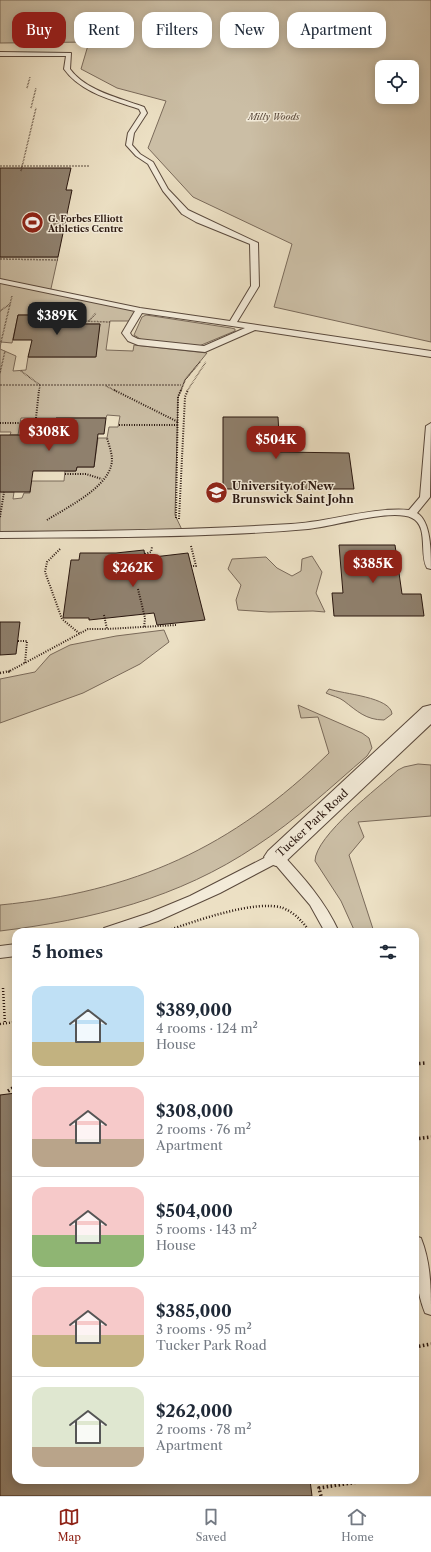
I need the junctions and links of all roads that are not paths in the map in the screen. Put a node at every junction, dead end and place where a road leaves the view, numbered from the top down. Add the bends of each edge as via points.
1 (0, 54) edge
2 (0, 282) edge
3 (140, 310) junction
4 (232, 324) junction
5 (254, 327) junction
6 (431, 354) edge
7 (431, 426) edge
8 (411, 514) junction
9 (0, 535) edge
10 (431, 566) edge
11 (431, 712) edge
12 (276, 857) junction
13 (123, 928) edge
14 (330, 928) edge
15 (12, 950) edge
16 (0, 952) edge
17 (419, 1260) edge
18 (431, 1306) edge

1 - 4 lane via 69,54 66,68 69,73 80,81 142,108 144,113 131,133 129,145 138,155 151,163 166,190 185,212 254,243 255,286
2 - 3 lane
3 - 4 lane
3 - 5 lane via 126,333 132,341 198,349 214,346
4 - 5 lane
5 - 6 lane
7 - 8 lane via 425,498
8 - 9 lane via 396,511 308,526 183,532
8 - 10 lane via 418,517 424,525
11 - 12 street, Tucker Park Road
12 - 13 lane, Tucker Park Road via 233,882 180,907
12 - 14 lane via 315,898
15 - 16 lane
17 - 18 lane

